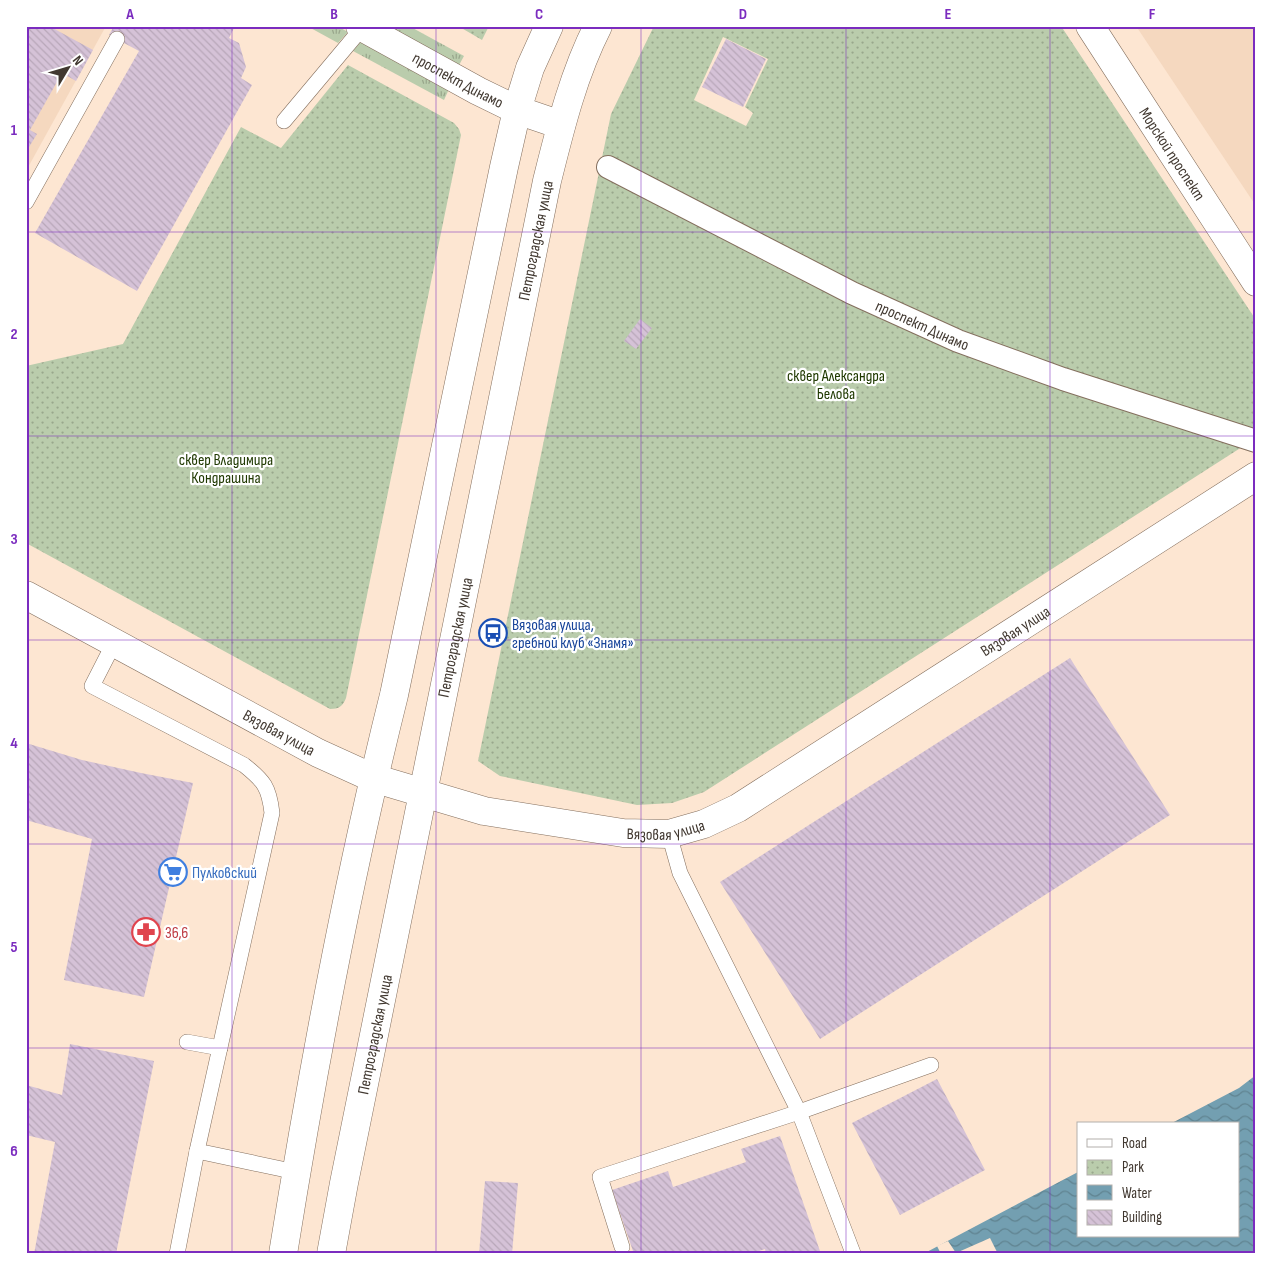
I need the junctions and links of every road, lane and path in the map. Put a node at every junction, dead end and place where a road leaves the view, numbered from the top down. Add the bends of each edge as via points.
1 (549, 26) edge
2 (598, 26) edge
3 (1090, 26) edge
4 (361, 27) edge
5 (117, 39) dead end
6 (517, 110) junction
7 (284, 121) dead end
8 (561, 125) junction
9 (608, 166) dead end
10 (26, 202) edge
11 (1251, 265) edge
12 (1256, 441) edge
13 (1256, 476) edge
14 (26, 595) edge
15 (114, 643) junction
16 (373, 778) junction
17 (423, 793) junction
18 (669, 834) junction
19 (187, 1042) dead end
20 (220, 1048) junction
21 (931, 1064) dead end
22 (799, 1112) junction
23 (197, 1151) junction
24 (296, 1172) junction
25 (622, 1247) dead end
26 (853, 1253) edge
27 (177, 1254) edge
28 (282, 1254) edge
29 (331, 1254) edge

1 - 6 street via 530,68
2 - 8 street, Петроградская улица
3 - 11 street, Морской проспект
4 - 6 street, проспект Динамо
4 - 7 lane
5 - 10 lane
6 - 8 street, проспект Динамо
6 - 16 street via 394,696
8 - 17 street, Петроградская улица
9 - 12 street, проспект Динамо via 852,293 958,341 1063,379
13 - 18 street, Вязовая улица via 738,808 704,824
14 - 15 street, Вязовая улица
15 - 16 street, Вязовая улица via 318,753
15 - 20 lane via 92,686 244,765 260,778 270,794 272,813
16 - 17 street, Вязовая улица
16 - 24 street
17 - 18 street, Вязовая улица via 484,811 624,833
17 - 29 street, Петроградская улица
18 - 22 lane via 680,873
19 - 20 lane
20 - 23 lane
21 - 22 lane
22 - 25 lane via 600,1177
22 - 26 lane
23 - 24 lane
23 - 27 lane
24 - 28 street

